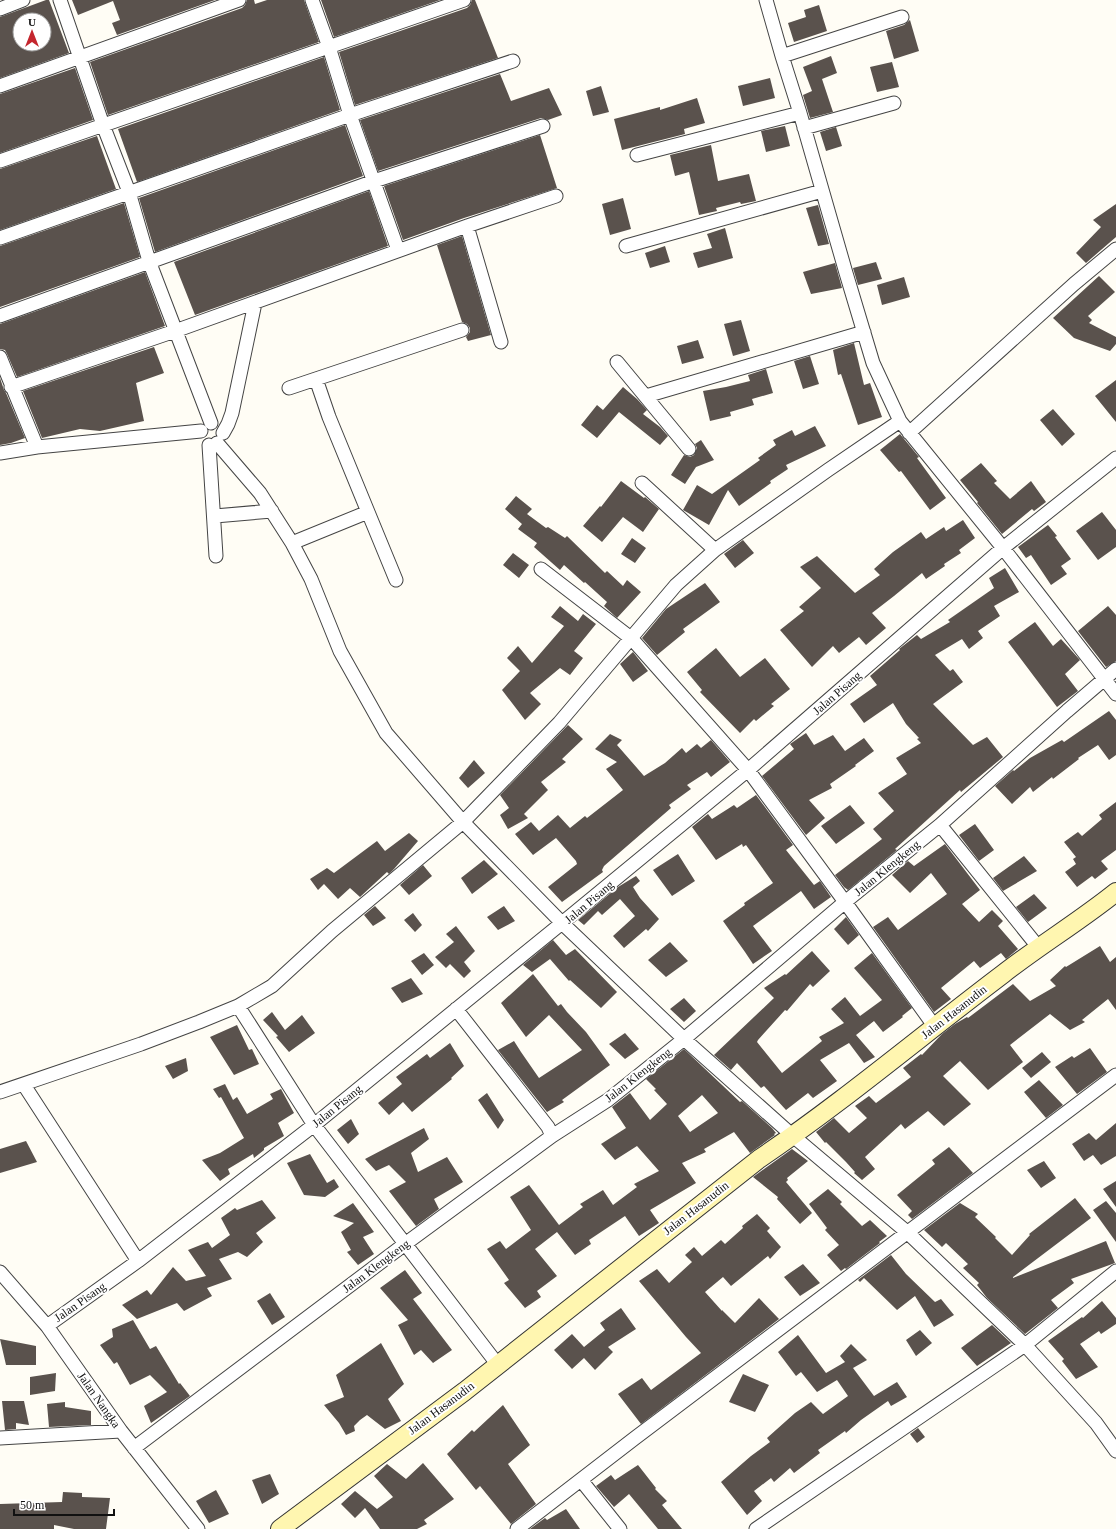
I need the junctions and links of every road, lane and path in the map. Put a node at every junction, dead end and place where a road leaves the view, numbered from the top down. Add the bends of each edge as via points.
1 (23, 0) edge
2 (60, 0) edge
3 (239, 0) edge
4 (312, 0) edge
5 (464, 0) edge
6 (766, 0) edge
7 (0, 9) edge
8 (902, 17) dead end
9 (329, 47) junction
10 (782, 56) junction
11 (79, 58) junction
12 (513, 61) dead end
13 (0, 86) edge
14 (894, 103) dead end
15 (800, 113) junction
16 (350, 115) junction
17 (103, 125) junction
18 (543, 126) dead end
19 (804, 128) junction
20 (637, 155) dead end
21 (0, 161) edge
22 (374, 181) junction
23 (822, 191) junction
24 (129, 192) junction
25 (556, 196) dead end
26 (466, 226) junction
27 (0, 238) edge
28 (626, 246) dead end
29 (1116, 249) edge
30 (398, 250) junction
31 (150, 261) junction
32 (255, 302) junction
33 (0, 316) edge
34 (462, 330) dead end
35 (175, 331) junction
36 (864, 332) junction
37 (501, 342) dead end
38 (0, 357) edge
39 (617, 362) dead end
40 (316, 379) junction
41 (11, 387) junction
42 (289, 388) dead end
43 (646, 396) junction
44 (900, 421) junction
45 (206, 427) junction
46 (909, 433) junction
47 (216, 440) junction
48 (37, 447) junction
49 (689, 449) dead end
50 (0, 453) edge
51 (1116, 458) edge
52 (642, 483) dead end
53 (272, 511) junction
54 (368, 512) junction
55 (215, 516) junction
56 (292, 543) junction
57 (1003, 548) junction
58 (715, 550) junction
59 (216, 556) dead end
60 (541, 569) dead end
61 (396, 580) dead end
62 (632, 639) junction
63 (1116, 669) edge
64 (1104, 678) junction
65 (1116, 694) edge
66 (748, 770) junction
67 (462, 822) junction
68 (940, 825) junction
69 (1116, 892) edge
70 (845, 902) junction
71 (562, 923) junction
72 (1039, 948) junction
73 (238, 1006) junction
74 (456, 1009) junction
75 (935, 1027) junction
76 (684, 1039) junction
77 (1116, 1075) edge
78 (24, 1085) junction
79 (0, 1092) edge
80 (314, 1125) junction
81 (552, 1136) junction
82 (793, 1136) junction
83 (908, 1233) junction
84 (405, 1244) junction
85 (138, 1261) junction
86 (1116, 1271) edge
87 (0, 1272) edge
88 (47, 1326) junction
89 (1025, 1345) junction
90 (498, 1365) junction
91 (121, 1431) junction
92 (0, 1438) edge
93 (134, 1448) junction
94 (1116, 1451) edge
95 (581, 1480) junction
96 (198, 1529) edge
97 (280, 1529) edge
98 (517, 1529) edge
99 (620, 1529) edge
100 (756, 1529) edge

1 - 7 street
2 - 11 street
3 - 11 street
4 - 9 street
5 - 9 street
6 - 10 street
8 - 10 street
9 - 16 street
9 - 17 street
10 - 15 street
11 - 13 street
11 - 17 street
12 - 16 street
14 - 19 street
15 - 19 street
15 - 20 street
16 - 22 street
16 - 24 street
17 - 21 street
17 - 24 street
18 - 22 street
19 - 23 street
22 - 30 street
22 - 31 street
23 - 28 street
23 - 36 street
24 - 27 street
24 - 31 street
25 - 26 street
26 - 30 street
26 - 37 street
29 - 46 street
30 - 32 street
31 - 33 street
31 - 35 street
32 - 35 street
32 - 47 street via 232,413 228,424
34 - 40 street
35 - 41 street
35 - 45 street
36 - 43 street
36 - 44 street via 873,363
38 - 41 street
39 - 43 street
40 - 42 street
40 - 54 street
41 - 48 street
43 - 49 street
44 - 46 street
44 - 58 street
45 - 47 street via 200,435 203,441
45 - 47 street via 216,424 221,428
45 - 48 street
46 - 57 street
47 - 53 street
47 - 55 street
48 - 50 street
51 - 57 street, Jalan Pisang
52 - 58 street
53 - 55 street
53 - 56 street
54 - 56 street
54 - 61 street
55 - 59 street
56 - 67 street via 311,579 340,650 386,733
57 - 64 street
57 - 66 street, Jalan Pisang
58 - 62 street via 676,585
60 - 62 street
62 - 66 street
62 - 67 street via 559,723
63 - 64 street, Jalan Klengkeng
64 - 65 street
64 - 68 street, Jalan Klengkeng
66 - 70 street
66 - 71 street, Jalan Pisang
67 - 71 street
67 - 73 street via 332,931 272,986
68 - 70 street, Jalan Klengkeng
68 - 72 street
69 - 72 main road, Jalan Hasanudin
70 - 75 street
70 - 76 street, Jalan Klengkeng
71 - 74 street, Jalan Pisang
71 - 76 street
72 - 75 main road, Jalan Hasanudin
73 - 78 street via 141,1044
73 - 80 street
74 - 80 street, Jalan Pisang
74 - 81 street via 548,1127
75 - 82 main road, Jalan Hasanudin
76 - 81 street, Jalan Klengkeng via 608,1100
76 - 82 street
77 - 83 street
78 - 79 street
78 - 85 street
80 - 84 street
80 - 85 street, Jalan Pisang
81 - 84 street, Jalan Klengkeng
82 - 83 street
82 - 90 main road, Jalan Hasanudin via 758,1159
83 - 89 street
83 - 95 street
84 - 90 street
84 - 93 street, Jalan Klengkeng
85 - 88 street, Jalan Pisang
86 - 89 street
87 - 88 street, Jalan Nangka
88 - 91 street, Jalan Nangka
89 - 94 street via 1096,1423
89 - 100 street
90 - 97 main road, Jalan Hasanudin
91 - 92 street
91 - 93 street, Jalan Nangka
93 - 96 street, Jalan Nangka
95 - 98 street
95 - 99 street

